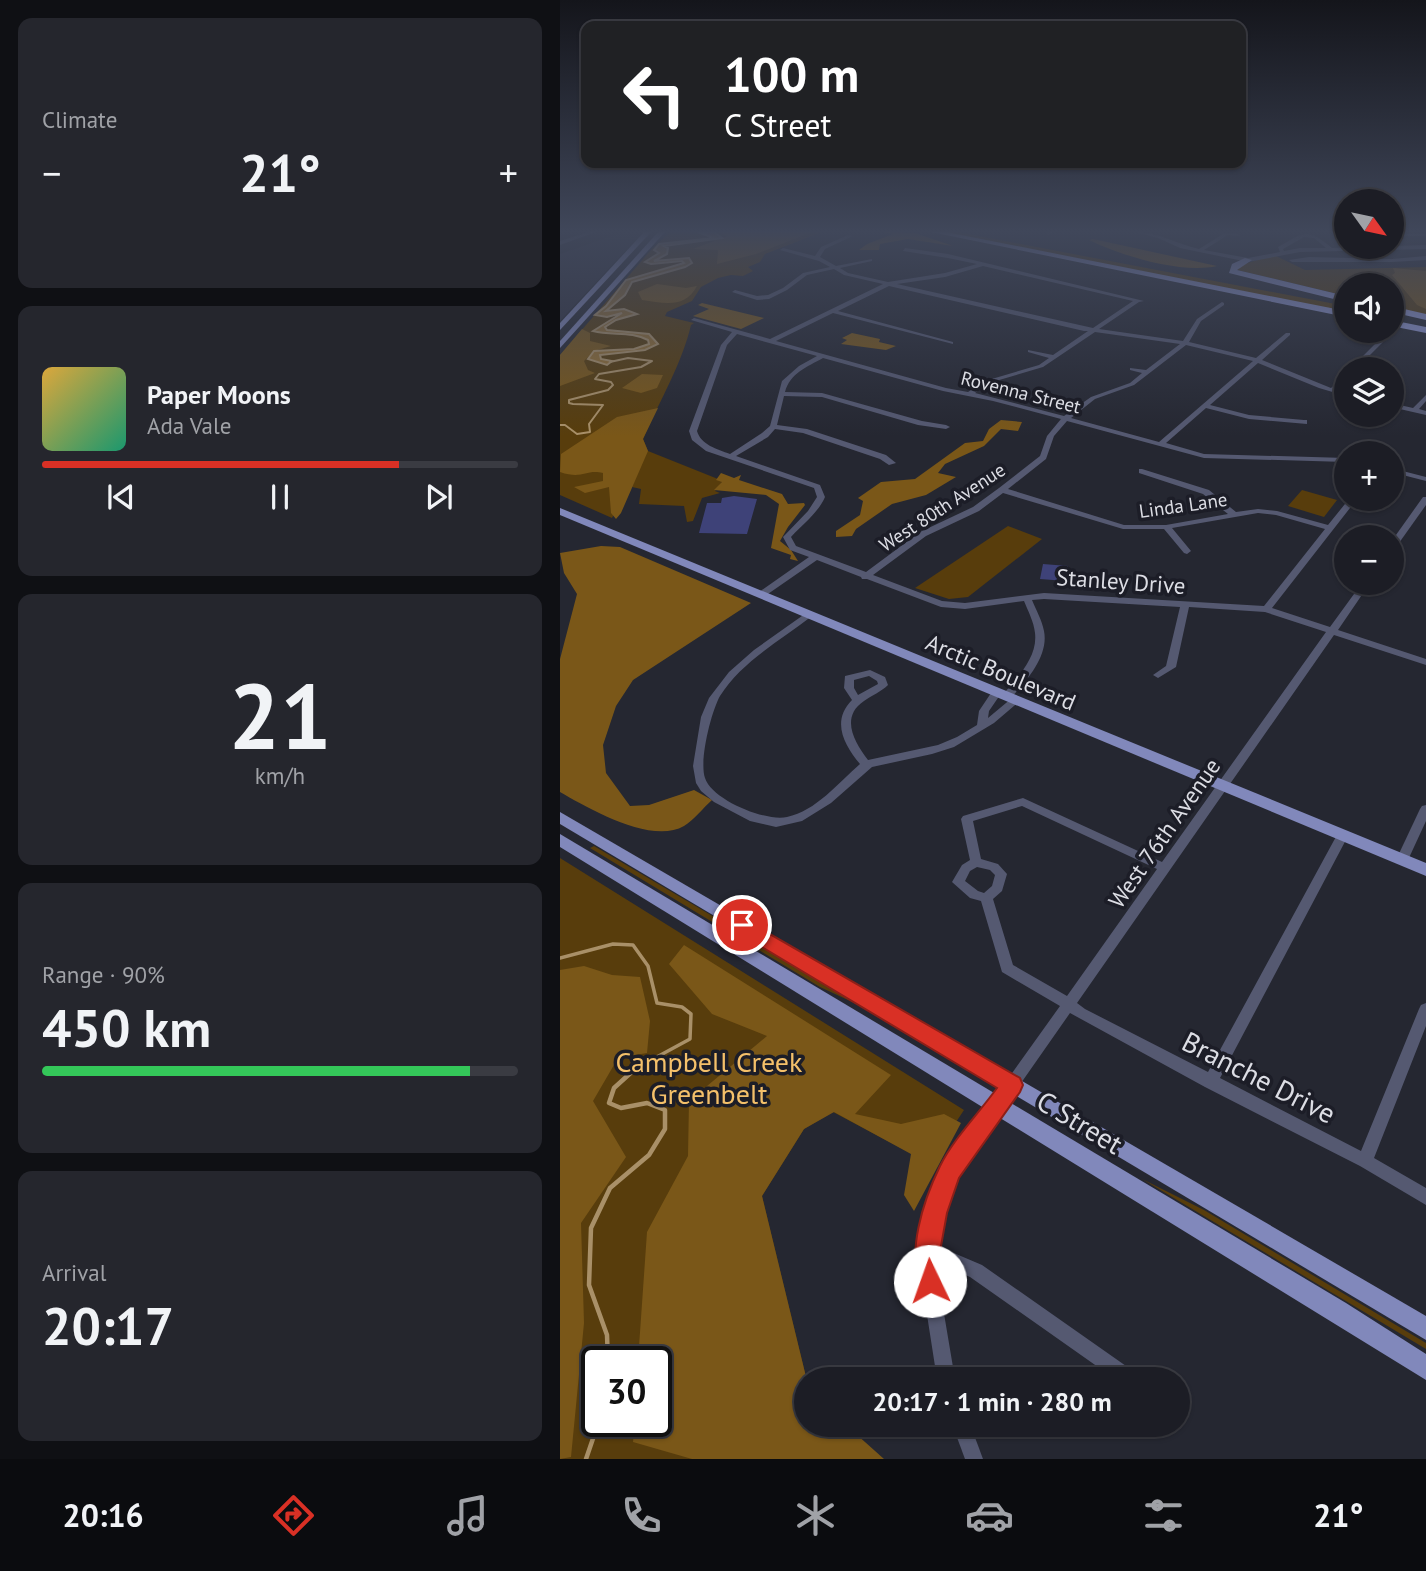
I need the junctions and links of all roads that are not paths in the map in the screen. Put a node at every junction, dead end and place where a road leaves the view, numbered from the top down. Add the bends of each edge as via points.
1 (586, 300) edge
2 (601, 300) edge
3 (855, 300) edge
4 (959, 300) edge
5 (1135, 300) edge
6 (1282, 300) edge
7 (1222, 304) dead end
8 (832, 311) junction
9 (1334, 311) edge
10 (1404, 315) edge
11 (1426, 319) edge
12 (694, 320) dead end
13 (1404, 326) edge
14 (560, 328) edge
15 (1426, 330) edge
16 (736, 331) junction
17 (1095, 331) junction
18 (1288, 334) dead end
19 (771, 341) junction
20 (951, 343) dead end
21 (1185, 343) junction
22 (1378, 343) edge
23 (560, 346) edge
24 (1030, 351) dead end
25 (720, 356) junction
26 (733, 356) dead end
27 (822, 356) junction
28 (1365, 357) edge
29 (1054, 358) junction
30 (1256, 360) junction
31 (1132, 369) dead end
32 (1147, 372) junction
33 (1332, 391) edge
34 (782, 394) junction
35 (970, 394) junction
36 (1426, 397) edge
37 (1205, 406) junction
38 (1404, 408) edge
39 (1415, 411) junction
40 (1426, 413) edge
41 (1066, 418) junction
42 (1304, 422) dead end
43 (773, 427) junction
44 (946, 427) dead end
45 (1161, 444) junction
46 (730, 456) junction
47 (1334, 460) edge
48 (892, 463) dead end
49 (1142, 471) dead end
50 (1404, 473) edge
51 (1426, 479) edge
52 (1002, 490) junction
53 (1426, 499) edge
54 (560, 511) edge
55 (1343, 511) edge
56 (1232, 513) junction
57 (1166, 527) junction
58 (1329, 528) junction
59 (1404, 534) edge
60 (1187, 551) dead end
61 (814, 558) junction
62 (865, 577) junction
63 (762, 594) junction
64 (1358, 595) edge
65 (1027, 598) junction
66 (1185, 605) junction
67 (1266, 609) junction
68 (809, 614) junction
69 (1332, 631) junction
70 (1426, 662) edge
71 (1158, 676) dead end
72 (1007, 696) junction
73 (858, 700) dead end
74 (982, 725) junction
75 (866, 765) junction
76 (1223, 787) junction
77 (1426, 808) edge
78 (560, 817) edge
79 (1342, 836) junction
80 (560, 840) edge
81 (1402, 860) junction
82 (976, 863) junction
83 (1165, 868) junction
84 (1426, 870) edge
85 (986, 898) junction
86 (1068, 1006) junction
87 (1426, 1009) edge
88 (1210, 1082) junction
89 (1012, 1085) junction
90 (997, 1107) junction
91 (1365, 1161) junction
92 (1426, 1197) edge
93 (926, 1257) junction
94 (1426, 1329) edge
95 (944, 1367) edge
96 (1113, 1367) edge
97 (1426, 1368) edge
98 (966, 1437) edge
99 (974, 1459) edge

1 - 14 main road
2 - 23 main road
3 - 8 street
4 - 17 street
5 - 17 street via 1139,301
6 - 9 highway
7 - 21 street, West 80th Avenue via 1199,320
8 - 19 street
8 - 20 street
10 - 11 highway
12 - 16 street, Rovenna Street
13 - 15 highway
16 - 19 street, Rovenna Street
16 - 25 street
17 - 21 street
17 - 29 street
18 - 30 street
19 - 27 street, Rovenna Street
21 - 30 street
21 - 32 street, West 80th Avenue
22 - 28 street
24 - 29 street
25 - 26 street
25 - 46 street via 692,431 702,444
27 - 34 street via 792,373
27 - 35 street, Rovenna Street
29 - 35 street via 1031,370 987,382
30 - 33 street
30 - 37 street
31 - 32 street
32 - 41 street, West 80th Avenue via 1132,384 1093,398
34 - 43 street
34 - 44 street via 822,396
35 - 41 street, Rovenna Street
36 - 39 street
37 - 42 street via 1248,417
37 - 45 street
38 - 39 street
39 - 40 street
41 - 45 street, Rovenna Street
41 - 52 street, West 80th Avenue via 1051,436 1043,457
43 - 46 street
43 - 48 street via 804,431
45 - 47 street, Rovenna Street via 1204,456
46 - 61 street, Stanley Drive via 817,487 818,506 787,537 793,548
49 - 56 street via 1206,492
50 - 51 street
52 - 57 street, Linda Lane via 1123,527
52 - 62 street, West 80th Avenue via 976,509 923,534
53 - 59 street via 1417,520
54 - 63 main road, Arctic Boulevard
55 - 58 street
56 - 57 street, Linda Lane
56 - 58 street, Linda Lane via 1266,511
57 - 60 street
58 - 67 street
61 - 62 street, Stanley Drive
61 - 63 street
62 - 65 street, Stanley Drive via 941,604 965,606
63 - 68 main road, Arctic Boulevard
64 - 69 street, West 76th Avenue
65 - 66 street, Stanley Drive
65 - 72 street via 1040,633 1039,647
66 - 67 street, Stanley Drive
66 - 71 street via 1171,667
67 - 69 street, Stanley Drive
68 - 72 main road, Arctic Boulevard
68 - 75 street via 741,667 714,698 702,732 699,781 724,803 776,824 802,818
69 - 70 street, Stanley Drive
69 - 76 street, West 76th Avenue
72 - 74 street via 999,717
72 - 74 street via 984,711
72 - 76 main road, Arctic Boulevard
73 - 75 street via 848,712 845,727 852,747
74 - 75 street via 966,738 941,748
76 - 79 main road, Arctic Boulevard
76 - 83 street, West 76th Avenue
77 - 81 street
78 - 89 main road, C Street
79 - 81 main road, Arctic Boulevard
79 - 88 street
80 - 90 main road, C Street
81 - 84 main road, Arctic Boulevard
82 - 83 street via 967,819 1023,802
82 - 85 street via 994,867 1001,874 999,888
82 - 85 street via 966,868 958,882
83 - 86 street, West 76th Avenue
85 - 86 street, Branche Drive via 1007,968
86 - 88 street, Branche Drive
86 - 89 street, West 76th Avenue
87 - 91 street
88 - 91 street, Branche Drive
89 - 90 street, West 76th Avenue
89 - 94 main road, C Street
90 - 93 street, West 76th Avenue via 950,1172
90 - 97 main road, C Street
91 - 92 street, Branche Drive
93 - 95 street
93 - 96 street via 949,1259 976,1271
98 - 99 street

